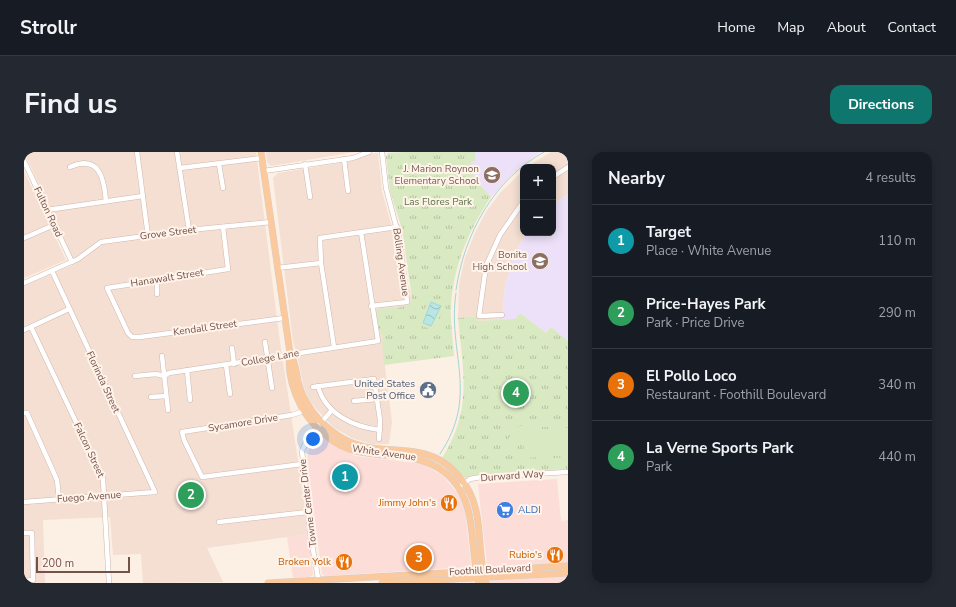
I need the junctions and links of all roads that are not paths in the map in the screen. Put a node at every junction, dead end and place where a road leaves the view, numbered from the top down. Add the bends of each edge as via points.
1 (137, 152) edge
2 (177, 152) edge
3 (369, 152) edge
4 (382, 152) edge
5 (262, 155) edge
6 (344, 159) junction
7 (24, 161) edge
8 (219, 164) junction
9 (305, 164) junction
10 (70, 167) dead end
11 (568, 167) edge
12 (180, 168) junction
13 (264, 171) junction
14 (556, 175) edge
15 (223, 188) dead end
16 (348, 191) dead end
17 (142, 196) junction
18 (310, 197) dead end
19 (106, 201) junction
20 (520, 206) edge
21 (47, 210) junction
22 (271, 222) junction
23 (54, 225) junction
24 (223, 227) junction
25 (397, 227) junction
26 (189, 230) junction
27 (361, 232) junction
28 (148, 236) junction
29 (24, 238) edge
30 (72, 262) junction
31 (321, 263) junction
32 (277, 268) junction
33 (52, 271) junction
34 (157, 279) junction
35 (24, 283) edge
36 (157, 294) dead end
37 (371, 306) junction
38 (69, 309) junction
39 (502, 315) dead end
40 (284, 318) junction
41 (31, 327) junction
42 (24, 330) edge
43 (128, 333) joint
44 (265, 342) dead end
45 (334, 347) junction
46 (232, 348) dead end
47 (290, 354) junction
48 (162, 356) dead end
49 (268, 360) junction
50 (234, 364) junction
51 (226, 365) junction
52 (186, 370) junction
53 (135, 376) dead end
54 (164, 376) junction
55 (272, 388) dead end
56 (230, 394) dead end
57 (166, 396) junction
58 (151, 397) dead end
59 (377, 399) junction
60 (190, 400) dead end
61 (354, 402) dead end
62 (168, 410) dead end
63 (332, 410) junction
64 (304, 411) junction
65 (26, 413) edge
66 (319, 425) junction
67 (380, 430) junction
68 (379, 439) dead end
69 (302, 464) junction
70 (568, 472) edge
71 (461, 485) junction
72 (155, 492) joint
73 (104, 496) junction
74 (59, 499) junction
75 (24, 502) edge
76 (308, 512) junction
77 (219, 522) dead end
78 (24, 533) edge
79 (568, 566) edge
80 (479, 570) junction
81 (568, 573) edge
82 (482, 580) edge
83 (24, 581) edge
84 (319, 581) edge
85 (110, 583) edge
86 (268, 583) edge
87 (382, 583) edge

1 - 17 street
2 - 12 street
3 - 6 street
4 - 25 street, Bolling Avenue via 386,188
5 - 8 street
5 - 13 main road, White Avenue
6 - 9 street
6 - 16 street
7 - 21 street, Fulton Road
8 - 12 street
8 - 15 street
9 - 13 street
9 - 18 street
10 - 19 street via 80,162 99,170 104,181
11 - 14 street
12 - 26 street
13 - 22 main road, White Avenue
17 - 19 street
17 - 28 street
19 - 21 street
20 - 39 street via 500,235 486,266 479,316
21 - 23 street, Fulton Road
22 - 24 street, Grove Street
22 - 32 main road, White Avenue
23 - 29 street
23 - 30 street, Fulton Road
24 - 26 street, Grove Street
24 - 34 street, Hanawalt Street via 228,269
25 - 27 street
25 - 37 street, Bolling Avenue via 406,302
26 - 28 street, Grove Street
27 - 31 street via 320,238
27 - 37 street
28 - 30 street, Grove Street via 101,242
30 - 33 street, Grove Street
31 - 32 street
31 - 45 street
32 - 40 main road, White Avenue
33 - 35 street, Grove Street
33 - 38 street, Florinda Street
34 - 36 street
34 - 43 street, Hanawalt Street via 107,288
37 - 45 street, College Lane via 378,341
38 - 41 street
38 - 72 street, Florinda Street
40 - 43 street, Kendall Street via 140,337 132,337
40 - 47 main road, White Avenue
41 - 42 street
41 - 73 street, Falcon Street via 102,479
44 - 49 street
45 - 47 street, College Lane
46 - 50 street
47 - 49 street, College Lane
47 - 64 main road, White Avenue via 288,363 292,385
47 - 66 main road, White Avenue via 295,361 303,396
48 - 54 street
49 - 50 street, College Lane
49 - 55 street
50 - 51 street, College Lane
51 - 52 street, College Lane
51 - 56 street
52 - 54 street, College Lane
52 - 60 street
53 - 54 street, College Lane
54 - 57 street
57 - 58 street
57 - 62 street
59 - 61 street
59 - 63 street via 374,379 315,386
59 - 67 street
63 - 66 street, Towne Center Drive
63 - 67 street via 351,423
64 - 66 main road, White Avenue
64 - 69 street, Sycamore Drive via 182,432 202,478
65 - 74 street via 57,480
66 - 69 street, Towne Center Drive via 308,438 302,451
66 - 71 main road, White Avenue via 341,446 354,451 425,460
67 - 68 street
69 - 76 street, Towne Center Drive
70 - 71 street, Durward Way via 481,477
71 - 80 main road, White Avenue via 472,499 476,513
72 - 73 street, Fuego Avenue
73 - 74 street, Fuego Avenue
73 - 85 street, Falcon Street
74 - 75 street, Fuego Avenue
76 - 77 street
76 - 84 street, Towne Center Drive
78 - 83 street via 32,533 33,580
79 - 80 main road, Foothill Boulevard
80 - 82 main road, White Avenue
80 - 84 main road, Foothill Boulevard
81 - 82 main road, Foothill Boulevard
82 - 87 main road, Foothill Boulevard
84 - 86 main road, Foothill Boulevard

